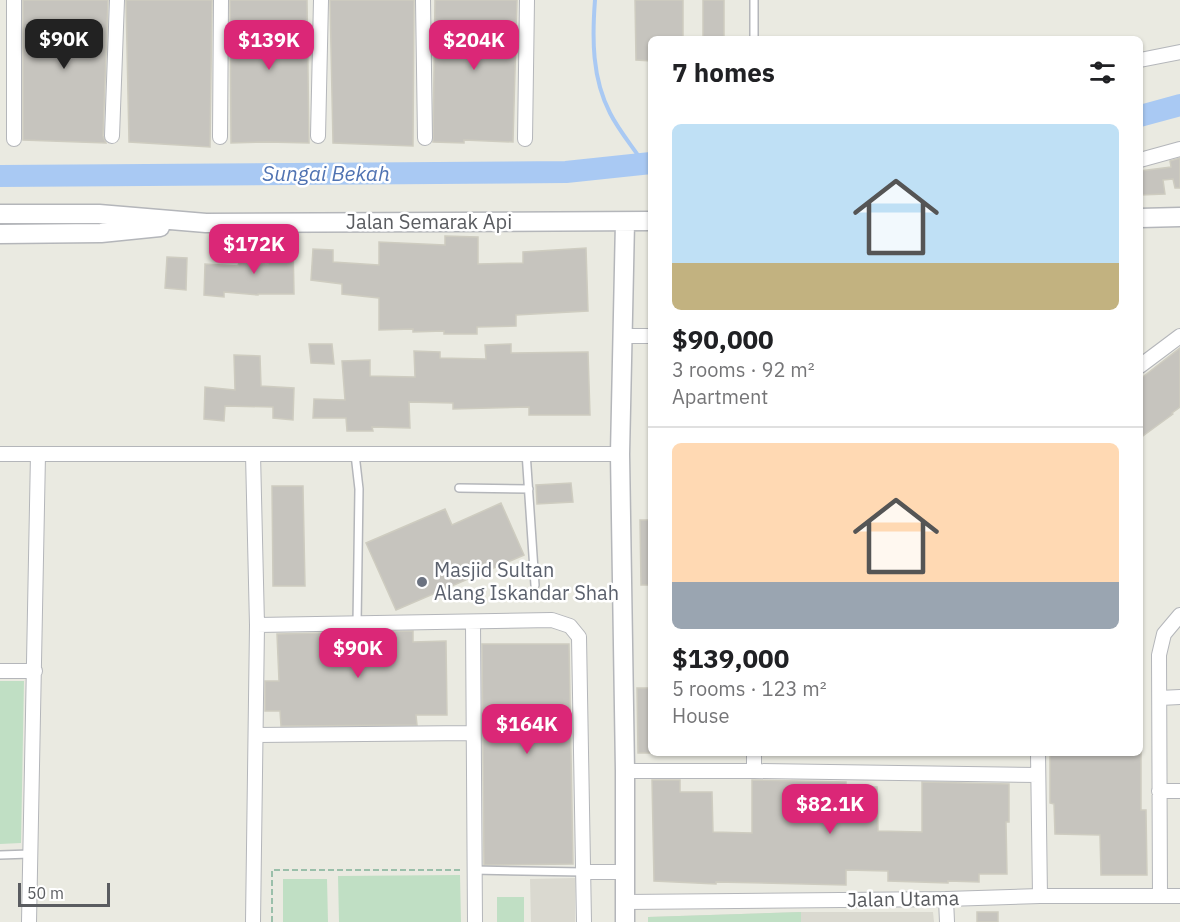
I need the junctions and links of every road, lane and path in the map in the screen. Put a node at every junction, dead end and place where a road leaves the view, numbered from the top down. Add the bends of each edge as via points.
1 (14, 0) edge
2 (117, 0) edge
3 (221, 0) edge
4 (321, 0) edge
5 (423, 0) edge
6 (527, 0) edge
7 (754, 0) edge
8 (754, 36) edge
9 (1180, 52) edge
10 (1143, 59) edge
11 (112, 136) dead end
12 (318, 136) dead end
13 (220, 137) dead end
14 (425, 138) dead end
15 (14, 139) dead end
16 (525, 139) dead end
17 (1180, 149) edge
18 (1143, 159) edge
19 (0, 214) edge
20 (1180, 217) edge
21 (1143, 218) edge
22 (648, 221) edge
23 (625, 222) junction
24 (207, 223) junction
25 (0, 234) edge
26 (624, 336) junction
27 (648, 336) edge
28 (1180, 336) edge
29 (1143, 364) edge
30 (526, 452) junction
31 (0, 454) edge
32 (38, 454) junction
33 (253, 454) junction
34 (355, 454) junction
35 (620, 454) junction
36 (459, 488) dead end
37 (529, 489) junction
38 (535, 585) dead end
39 (1180, 615) edge
40 (473, 623) junction
41 (357, 624) junction
42 (257, 625) junction
43 (0, 671) edge
44 (35, 671) junction
45 (1160, 698) junction
46 (1180, 698) edge
47 (472, 733) junction
48 (256, 735) junction
49 (754, 756) edge
50 (1038, 756) edge
51 (625, 771) junction
52 (754, 771) junction
53 (1038, 775) junction
54 (1159, 791) junction
55 (1180, 791) edge
56 (30, 854) junction
57 (0, 855) edge
58 (473, 870) junction
59 (584, 872) junction
60 (626, 872) junction
61 (1040, 896) junction
62 (1160, 896) junction
63 (1180, 896) edge
64 (946, 899) junction
65 (625, 902) junction
66 (29, 922) edge
67 (253, 922) edge
68 (272, 922) edge
69 (475, 922) edge
70 (584, 922) edge
71 (626, 922) edge
72 (947, 922) edge

1 - 15 street
2 - 11 street
3 - 13 street
4 - 12 street
5 - 14 street
6 - 16 street
7 - 8 lane
9 - 10 street
17 - 18 street
19 - 24 street, Jalan Semarak Api via 99,214
20 - 21 street
22 - 23 street, Jalan Semarak Api
23 - 24 street, Jalan Semarak Api
23 - 26 street
24 - 25 street, Jalan Semarak Api via 101,233
26 - 27 street
26 - 35 street
28 - 29 street
30 - 34 street
30 - 35 street
30 - 37 lane
31 - 32 street
32 - 33 street
32 - 44 street
33 - 34 street
33 - 42 street
34 - 41 lane
35 - 51 street
36 - 37 lane
37 - 38 lane
39 - 45 street via 1164,634 1159,655
40 - 41 street
40 - 47 street
40 - 59 street via 552,620 570,626 579,637
41 - 42 street
42 - 48 street
43 - 44 street
44 - 56 street
45 - 46 street
45 - 54 street
47 - 48 street
47 - 58 street
48 - 67 street
49 - 52 street
50 - 53 street
51 - 52 street
51 - 60 street
52 - 53 street
53 - 61 street
54 - 55 street
54 - 62 street
56 - 57 lane
56 - 66 street
58 - 59 lane
58 - 68 path via 272,870
58 - 69 street
59 - 60 street
59 - 70 street
60 - 65 street
61 - 62 street, Jalan Utama
61 - 64 street, Jalan Utama
62 - 63 street, Jalan Utama
64 - 65 street, Jalan Utama
64 - 72 street
65 - 71 street

